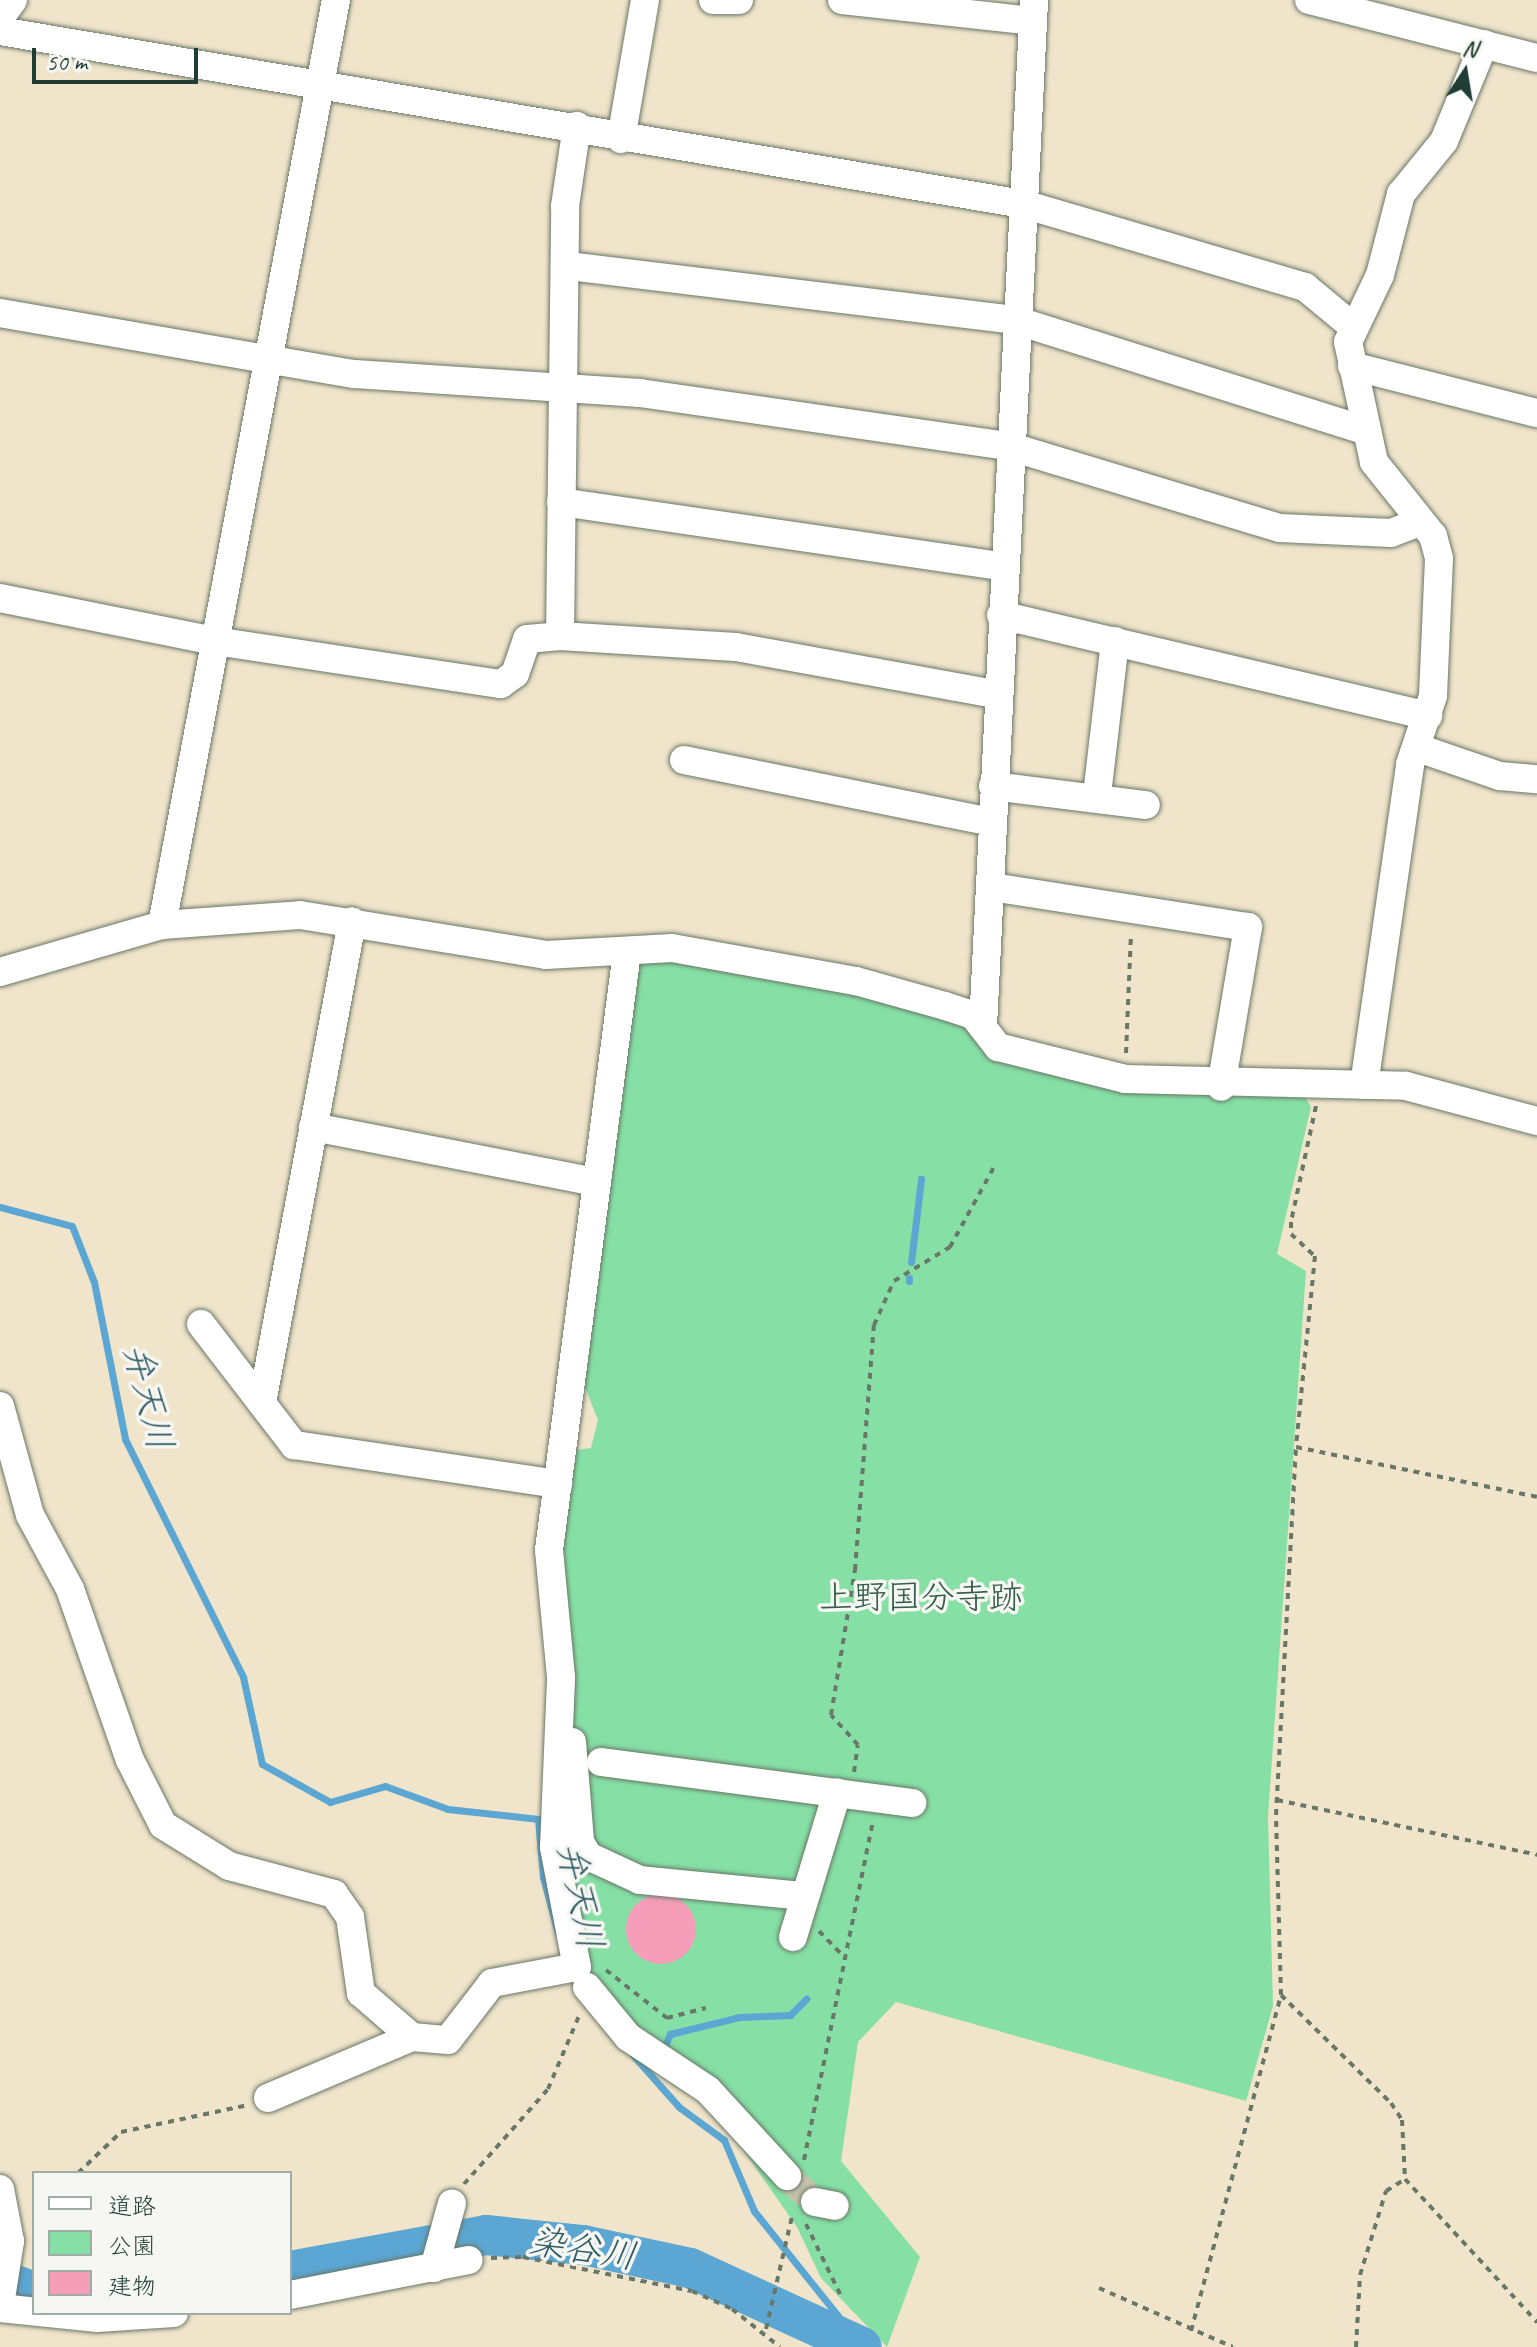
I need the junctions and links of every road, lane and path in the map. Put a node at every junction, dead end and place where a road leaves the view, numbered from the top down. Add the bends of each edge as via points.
1 (336, 0) edge
2 (645, 0) edge
3 (713, 0) edge
4 (739, 0) edge
5 (842, 0) edge
6 (1309, 0) edge
7 (1387, 7) edge
8 (1033, 10) edge
9 (5, 11) edge
10 (1484, 44) junction
11 (1537, 58) edge
12 (321, 85) junction
13 (577, 126) junction
14 (621, 139) junction
15 (1023, 204) junction
16 (569, 266) junction
17 (0, 313) edge
18 (1015, 320) junction
19 (1351, 325) junction
20 (267, 360) junction
21 (1352, 366) junction
22 (565, 386) junction
23 (1537, 413) edge
24 (1366, 431) junction
25 (1008, 446) junction
26 (561, 502) junction
27 (1420, 522) junction
28 (1002, 566) junction
29 (0, 598) edge
30 (1001, 615) junction
31 (560, 636) junction
32 (215, 641) junction
33 (1115, 641) junction
34 (995, 694) junction
35 (1428, 716) junction
36 (1418, 748) junction
37 (684, 760) dead end
38 (1537, 779) edge
39 (993, 786) junction
40 (1097, 795) junction
41 (1146, 805) dead end
42 (991, 822) junction
43 (992, 887) junction
44 (1133, 908) junction
45 (352, 921) junction
46 (162, 925) junction
47 (627, 952) junction
48 (0, 972) edge
49 (983, 1026) junction
50 (1125, 1079) junction
51 (1321, 1084) junction
52 (1364, 1085) junction
53 (1221, 1087) junction
54 (1537, 1121) edge
55 (313, 1127) junction
56 (995, 1165) dead end
57 (595, 1182) junction
58 (201, 1324) dead end
59 (262, 1403) junction
60 (0, 1406) edge
61 (1296, 1447) junction
62 (558, 1484) junction
63 (1537, 1497) edge
64 (561, 1709) junction
65 (601, 1762) dead end
66 (855, 1795) junction
67 (1277, 1800) junction
68 (912, 1803) dead end
69 (1537, 1855) edge
70 (799, 1915) junction
71 (845, 1958) junction
72 (582, 1985) junction
73 (1281, 1995) junction
74 (706, 2008) dead end
75 (412, 2037) junction
76 (268, 2098) joint
77 (80, 2171) edge
78 (794, 2174) joint
79 (1405, 2179) junction
80 (0, 2189) edge
81 (451, 2207) joint
82 (469, 2260) joint
83 (434, 2262) junction
84 (1099, 2288) dead end
85 (292, 2295) edge
86 (841, 2296) dead end
87 (1, 2302) edge
88 (32, 2307) edge
89 (79, 2315) edge
90 (143, 2315) edge
91 (1537, 2322) edge
92 (766, 2329) dead end
93 (1191, 2331) junction
94 (780, 2347) edge
95 (1233, 2347) edge
96 (1356, 2347) edge

1 - 12 street
2 - 14 street
3 - 4 street
5 - 8 street
6 - 7 street
7 - 10 street
8 - 15 street
9 - 12 street
10 - 11 street
10 - 19 street via 1444,141 1401,194 1380,275
12 - 13 street
12 - 20 street
13 - 14 street
13 - 16 street via 565,206
14 - 15 street
15 - 18 street
15 - 19 street via 1305,287
16 - 18 street
16 - 22 street
17 - 20 street
18 - 24 street
18 - 25 street
19 - 21 street
20 - 22 street via 354,374
20 - 32 street
21 - 23 street
21 - 24 street
22 - 25 street
22 - 26 street
24 - 27 street via 1385,482
25 - 27 street via 1280,528 1391,533
25 - 28 street
26 - 28 street
26 - 31 street
27 - 35 street via 1439,558
28 - 30 street
29 - 32 street
30 - 33 street
30 - 34 street
31 - 32 street via 527,639 515,674 501,684
31 - 34 street via 736,647
32 - 46 street
33 - 35 street
33 - 40 street
34 - 39 street
35 - 36 street
36 - 38 street via 1500,776
36 - 52 street
37 - 42 street
39 - 40 street
39 - 42 street
40 - 41 street
42 - 43 street
43 - 44 street
43 - 49 street
44 - 50 path
44 - 53 street via 1248,927
45 - 46 street via 300,915
45 - 47 street via 546,955
45 - 55 street
46 - 48 street
47 - 49 street via 672,948 856,981 973,1015
47 - 57 street
49 - 50 street via 998,1047
50 - 53 street
51 - 52 street
51 - 53 street
51 - 61 path via 1291,1222 1291,1234 1315,1256
52 - 54 street via 1406,1086
55 - 57 street
55 - 59 street
56 - 66 path via 950,1247 894,1281 874,1325 855,1570 831,1715 858,1745
57 - 62 street
58 - 59 street
59 - 62 street via 294,1445
60 - 75 street via 30,1515 70,1589 130,1760 163,1825 229,1866 334,1894 350,1917 361,1993
61 - 63 path
61 - 67 path
62 - 64 street via 549,1567
64 - 70 street via 571,1721 580,1842 588,1856 640,1880
64 - 72 street via 554,1847
65 - 66 street
66 - 68 street
66 - 70 street
66 - 71 path
67 - 69 path
67 - 73 path
70 - 71 path
71 - 78 path
72 - 74 path via 587,1961 609,1971 667,2018
72 - 75 street via 492,1983 448,2040
72 - 78 street via 628,2037 708,2090
72 - 81 path via 548,2089
73 - 79 path via 1391,2103 1402,2120
73 - 93 path
75 - 76 street
76 - 77 path via 121,2132
79 - 91 path
79 - 96 path via 1386,2191 1360,2275
80 - 87 street via 10,2241
81 - 83 street
82 - 83 street
82 - 94 path via 523,2257 652,2280 732,2309
83 - 85 street
84 - 93 path
86 - 92 path via 810,2206 790,2225
87 - 88 street
89 - 90 street
93 - 95 path

